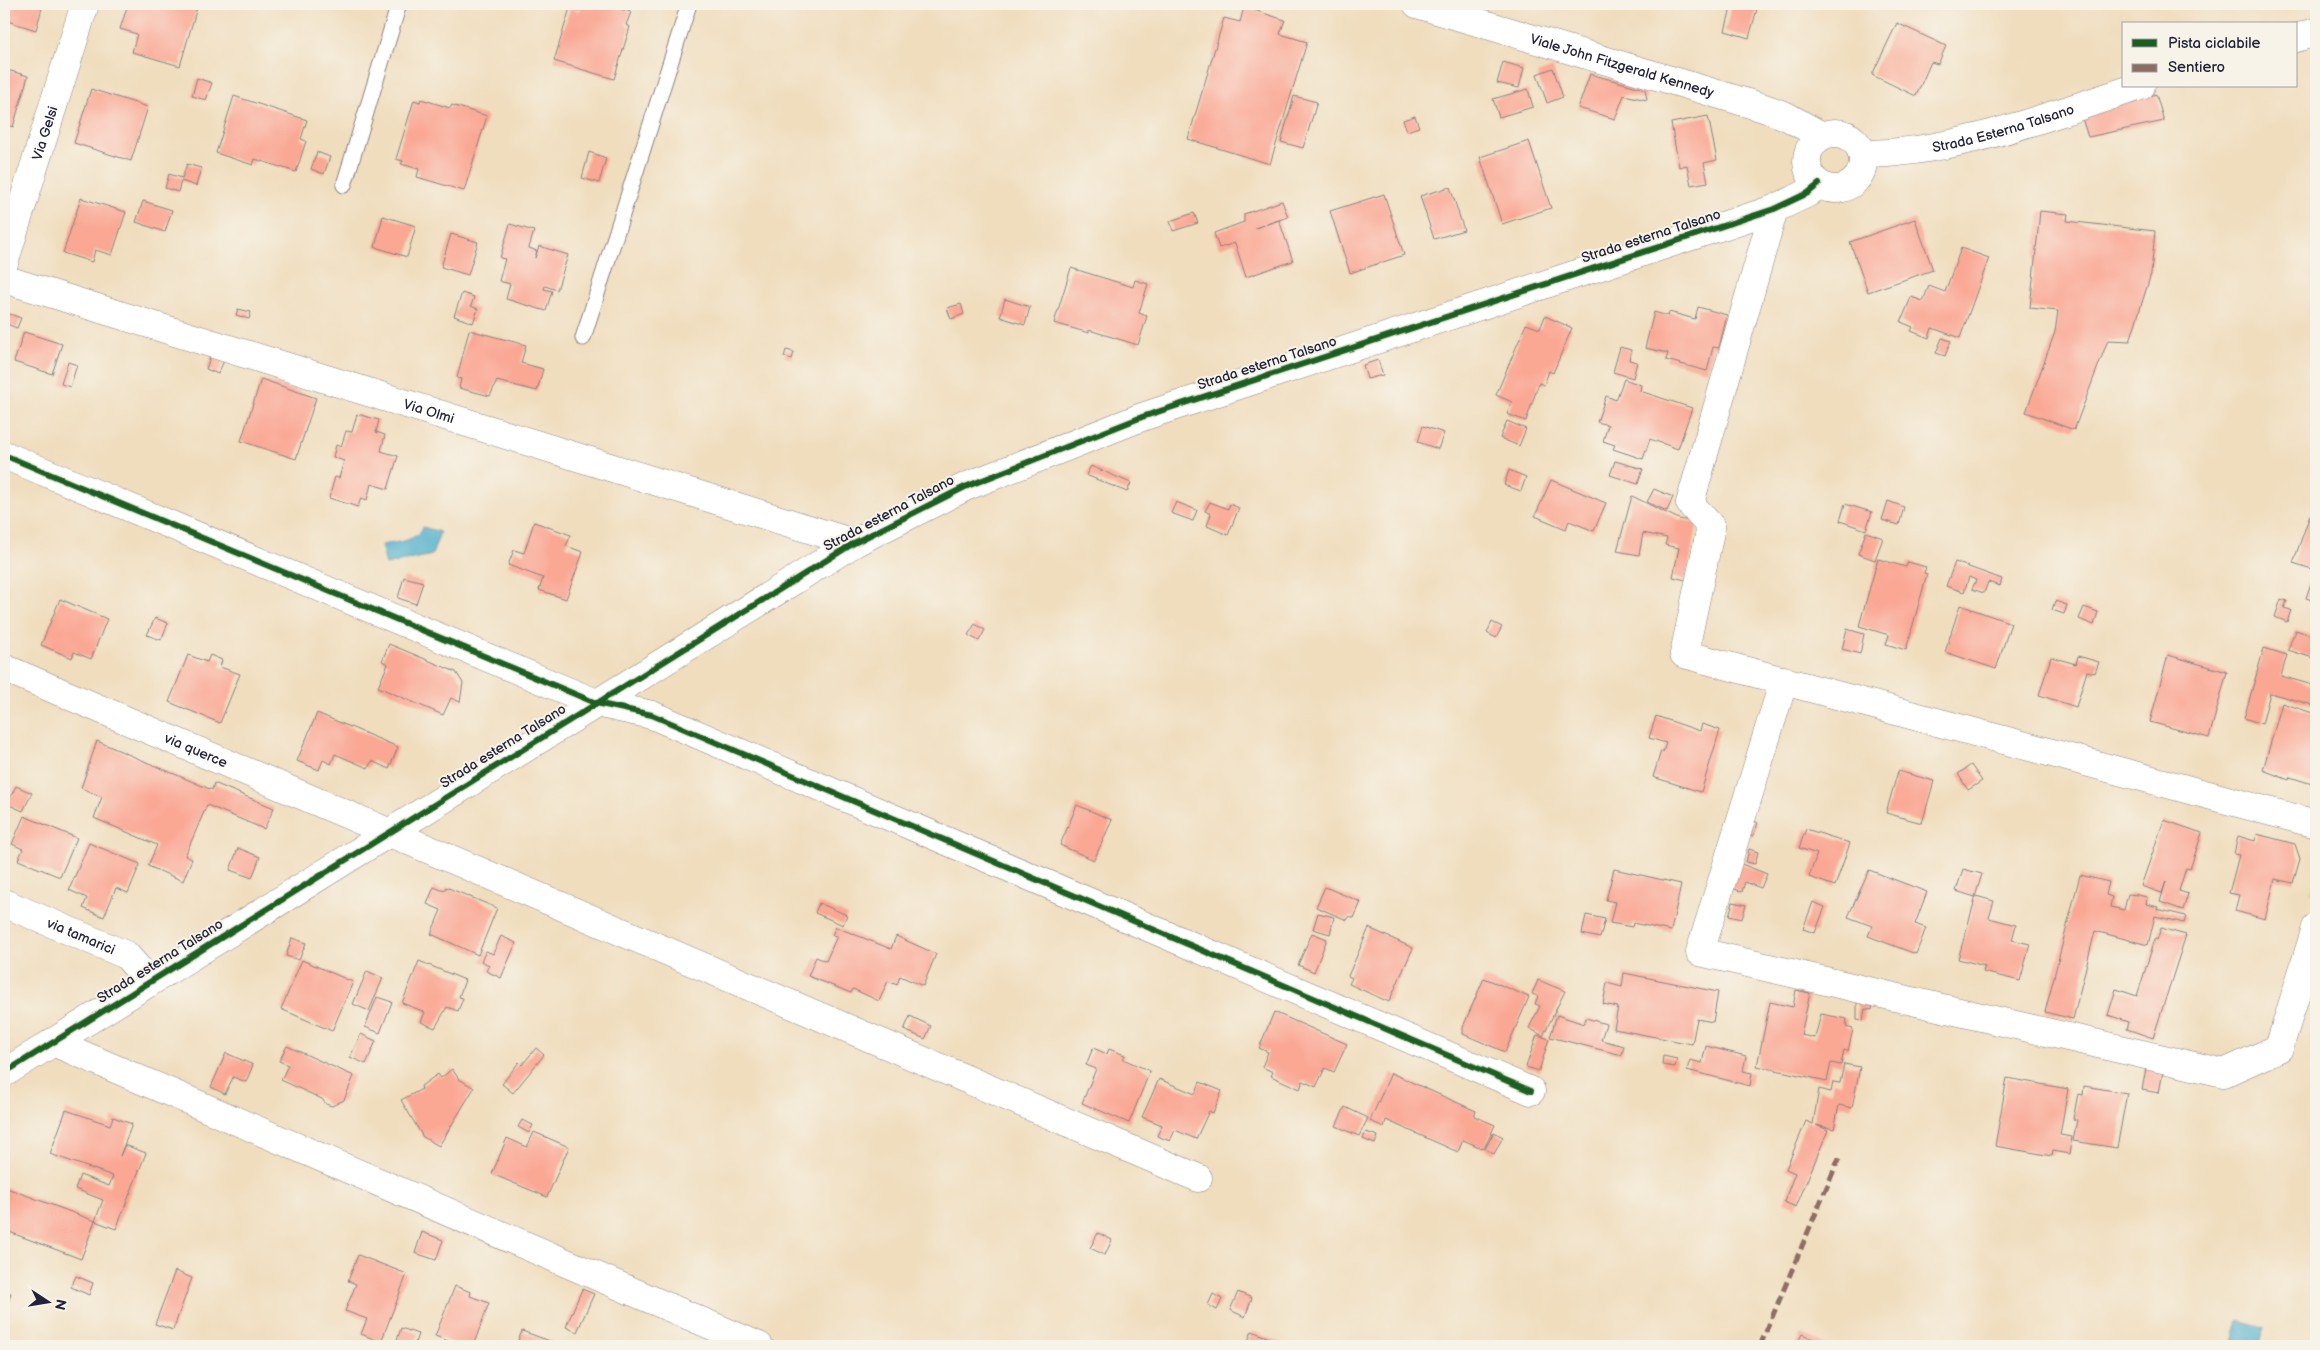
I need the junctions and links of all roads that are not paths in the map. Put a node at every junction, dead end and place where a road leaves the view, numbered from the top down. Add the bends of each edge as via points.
1 (85, 4) edge
2 (399, 4) edge
3 (689, 4) edge
4 (1417, 4) edge
5 (2316, 32) edge
6 (2298, 37) edge
7 (2134, 88) edge
8 (1822, 136) junction
9 (1862, 154) junction
10 (1819, 184) junction
11 (344, 185) dead end
12 (1774, 209) junction
13 (4, 263) edge
14 (4, 279) edge
15 (583, 338) dead end
16 (4, 456) edge
17 (854, 543) junction
18 (4, 668) edge
19 (1784, 680) junction
20 (596, 703) junction
21 (2316, 824) edge
22 (389, 833) junction
23 (4, 903) edge
24 (2316, 928) edge
25 (150, 982) junction
26 (54, 1042) junction
27 (4, 1073) edge
28 (1531, 1091) dead end
29 (1198, 1178) dead end
30 (759, 1346) edge

1 - 13 street, Via Gelsi
2 - 11 lane
3 - 15 lane
4 - 8 street, Viale John Fitzgerald Kennedy via 1764,108
5 - 6 street
7 - 9 street, Strada Esterna Talsano via 1950,144 1896,153
8 - 9 street via 1830,133 1847,135 1859,146
8 - 10 street via 1809,150 1807,159 1808,168
9 - 10 street via 1862,169 1854,182 1833,189
10 - 12 street, Strada esterna Talsano via 1808,193
12 - 17 street, Strada esterna Talsano via 1142,418 965,486
12 - 19 street via 1690,503 1711,527 1684,654
14 - 17 street, Via Olmi
16 - 20 street
17 - 20 street, Strada esterna Talsano
18 - 22 street, via querce
19 - 21 street
19 - 24 street via 1700,952 2224,1073 2279,1048
20 - 22 street, Strada esterna Talsano
20 - 28 street via 652,715
22 - 25 street, Strada esterna Talsano
22 - 29 street, via querce
23 - 25 street, via tamarici via 126,955
25 - 26 street, Strada esterna Talsano
26 - 27 street, Strada esterna Talsano
26 - 30 street

